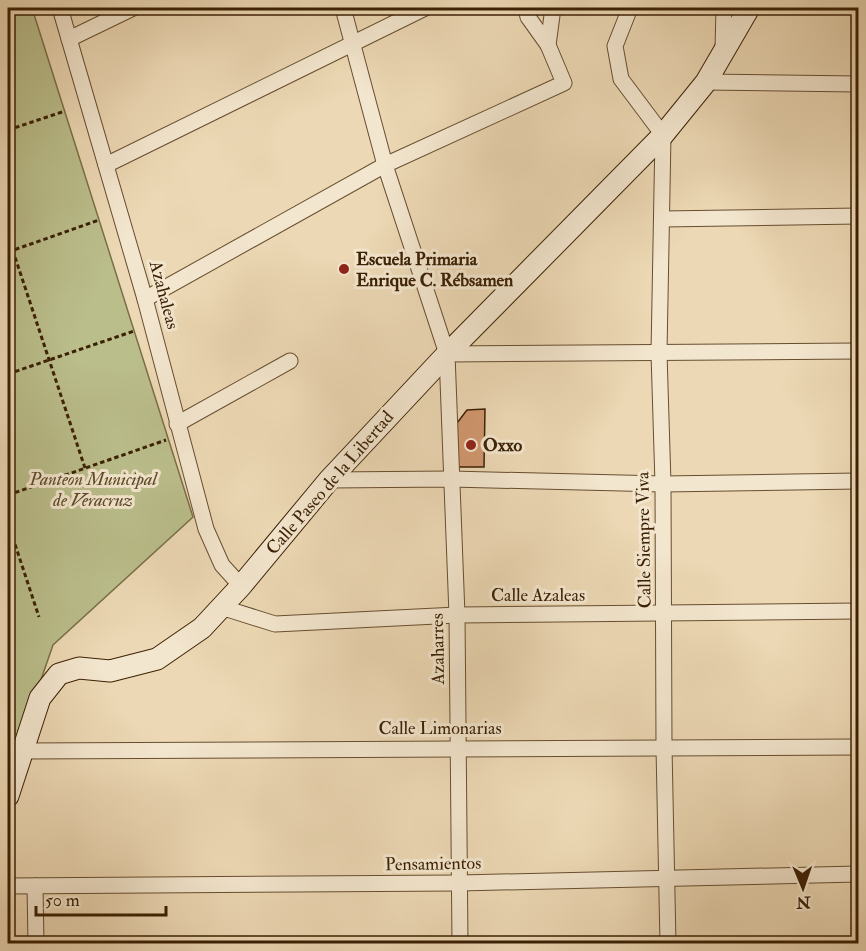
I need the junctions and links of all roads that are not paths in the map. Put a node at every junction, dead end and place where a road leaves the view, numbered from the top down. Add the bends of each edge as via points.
1 (60, 8) edge
2 (133, 8) edge
3 (343, 8) edge
4 (425, 8) edge
5 (526, 8) edge
6 (553, 8) edge
7 (630, 8) edge
8 (724, 8) edge
9 (749, 8) edge
10 (69, 39) junction
11 (353, 43) junction
12 (548, 45) junction
13 (723, 52) junction
14 (706, 82) junction
15 (858, 84) edge
16 (663, 135) junction
17 (106, 165) junction
18 (385, 165) junction
19 (858, 216) edge
20 (662, 219) junction
21 (145, 299) junction
22 (858, 351) edge
23 (659, 353) junction
24 (447, 354) junction
25 (290, 361) dead end
26 (177, 424) junction
27 (451, 479) junction
28 (329, 480) junction
29 (858, 481) edge
30 (663, 484) junction
31 (241, 586) junction
32 (221, 607) junction
33 (858, 611) edge
34 (665, 614) junction
35 (457, 615) junction
36 (459, 747) junction
37 (664, 747) junction
38 (858, 747) edge
39 (21, 751) junction
40 (8, 796) edge
41 (858, 874) edge
42 (667, 879) junction
43 (460, 883) junction
44 (8, 886) edge
45 (35, 886) junction
46 (36, 944) edge
47 (460, 944) edge
48 (668, 944) edge

1 - 10 street, Azahaleas
2 - 10 street
3 - 11 street, Azaharres
4 - 11 street
5 - 12 street
6 - 12 street
7 - 16 street via 615,46 621,78
8 - 13 street
9 - 13 street, Calle Paseo de la Libertad
10 - 17 street, Azahaleas
11 - 17 street
11 - 18 street, Azaharres
12 - 18 street via 564,83
13 - 14 street, Calle Paseo de la Libertad
14 - 15 street
14 - 16 street, Calle Paseo de la Libertad
16 - 20 street, Calle Siempre Viva
16 - 24 street, Calle Paseo de la Libertad
17 - 21 street, Azahaleas
18 - 21 street
18 - 24 street, Azaharres
19 - 20 street
20 - 23 street, Calle Siempre Viva
21 - 26 street, Azahaleas
22 - 23 street
23 - 24 street
23 - 30 street, Calle Siempre Viva
24 - 27 street, Azaharres
24 - 28 street, Calle Paseo de la Libertad
25 - 26 street
26 - 31 street, Azahaleas via 206,529 222,565
27 - 28 street
27 - 30 street
27 - 35 street, Azaharres
28 - 31 street, Calle Paseo de la Libertad
29 - 30 street
30 - 34 street, Calle Siempre Viva
31 - 32 street, Calle Paseo de la Libertad
32 - 35 street, Calle Azaleas via 275,624
32 - 39 street, Calle Paseo de la Libertad via 202,628 157,659 110,671 79,668 59,674 40,698
33 - 34 street, Calle Azaleas
34 - 35 street, Calle Azaleas
34 - 37 street, Calle Siempre Viva
35 - 36 street, Azaharres
36 - 37 street, Calle Limonarias
36 - 39 street, Calle Limonarias
36 - 43 street, Azaharres
37 - 38 street, Calle Limonarias
37 - 42 street, Calle Siempre Viva
39 - 40 street, Calle Paseo de la Libertad
41 - 42 street, Pensamientos
42 - 43 street, Pensamientos
42 - 48 street, Calle Siempre Viva
43 - 45 street, Pensamientos
43 - 47 street, Azaharres
44 - 45 street, Pensamientos
45 - 46 street

